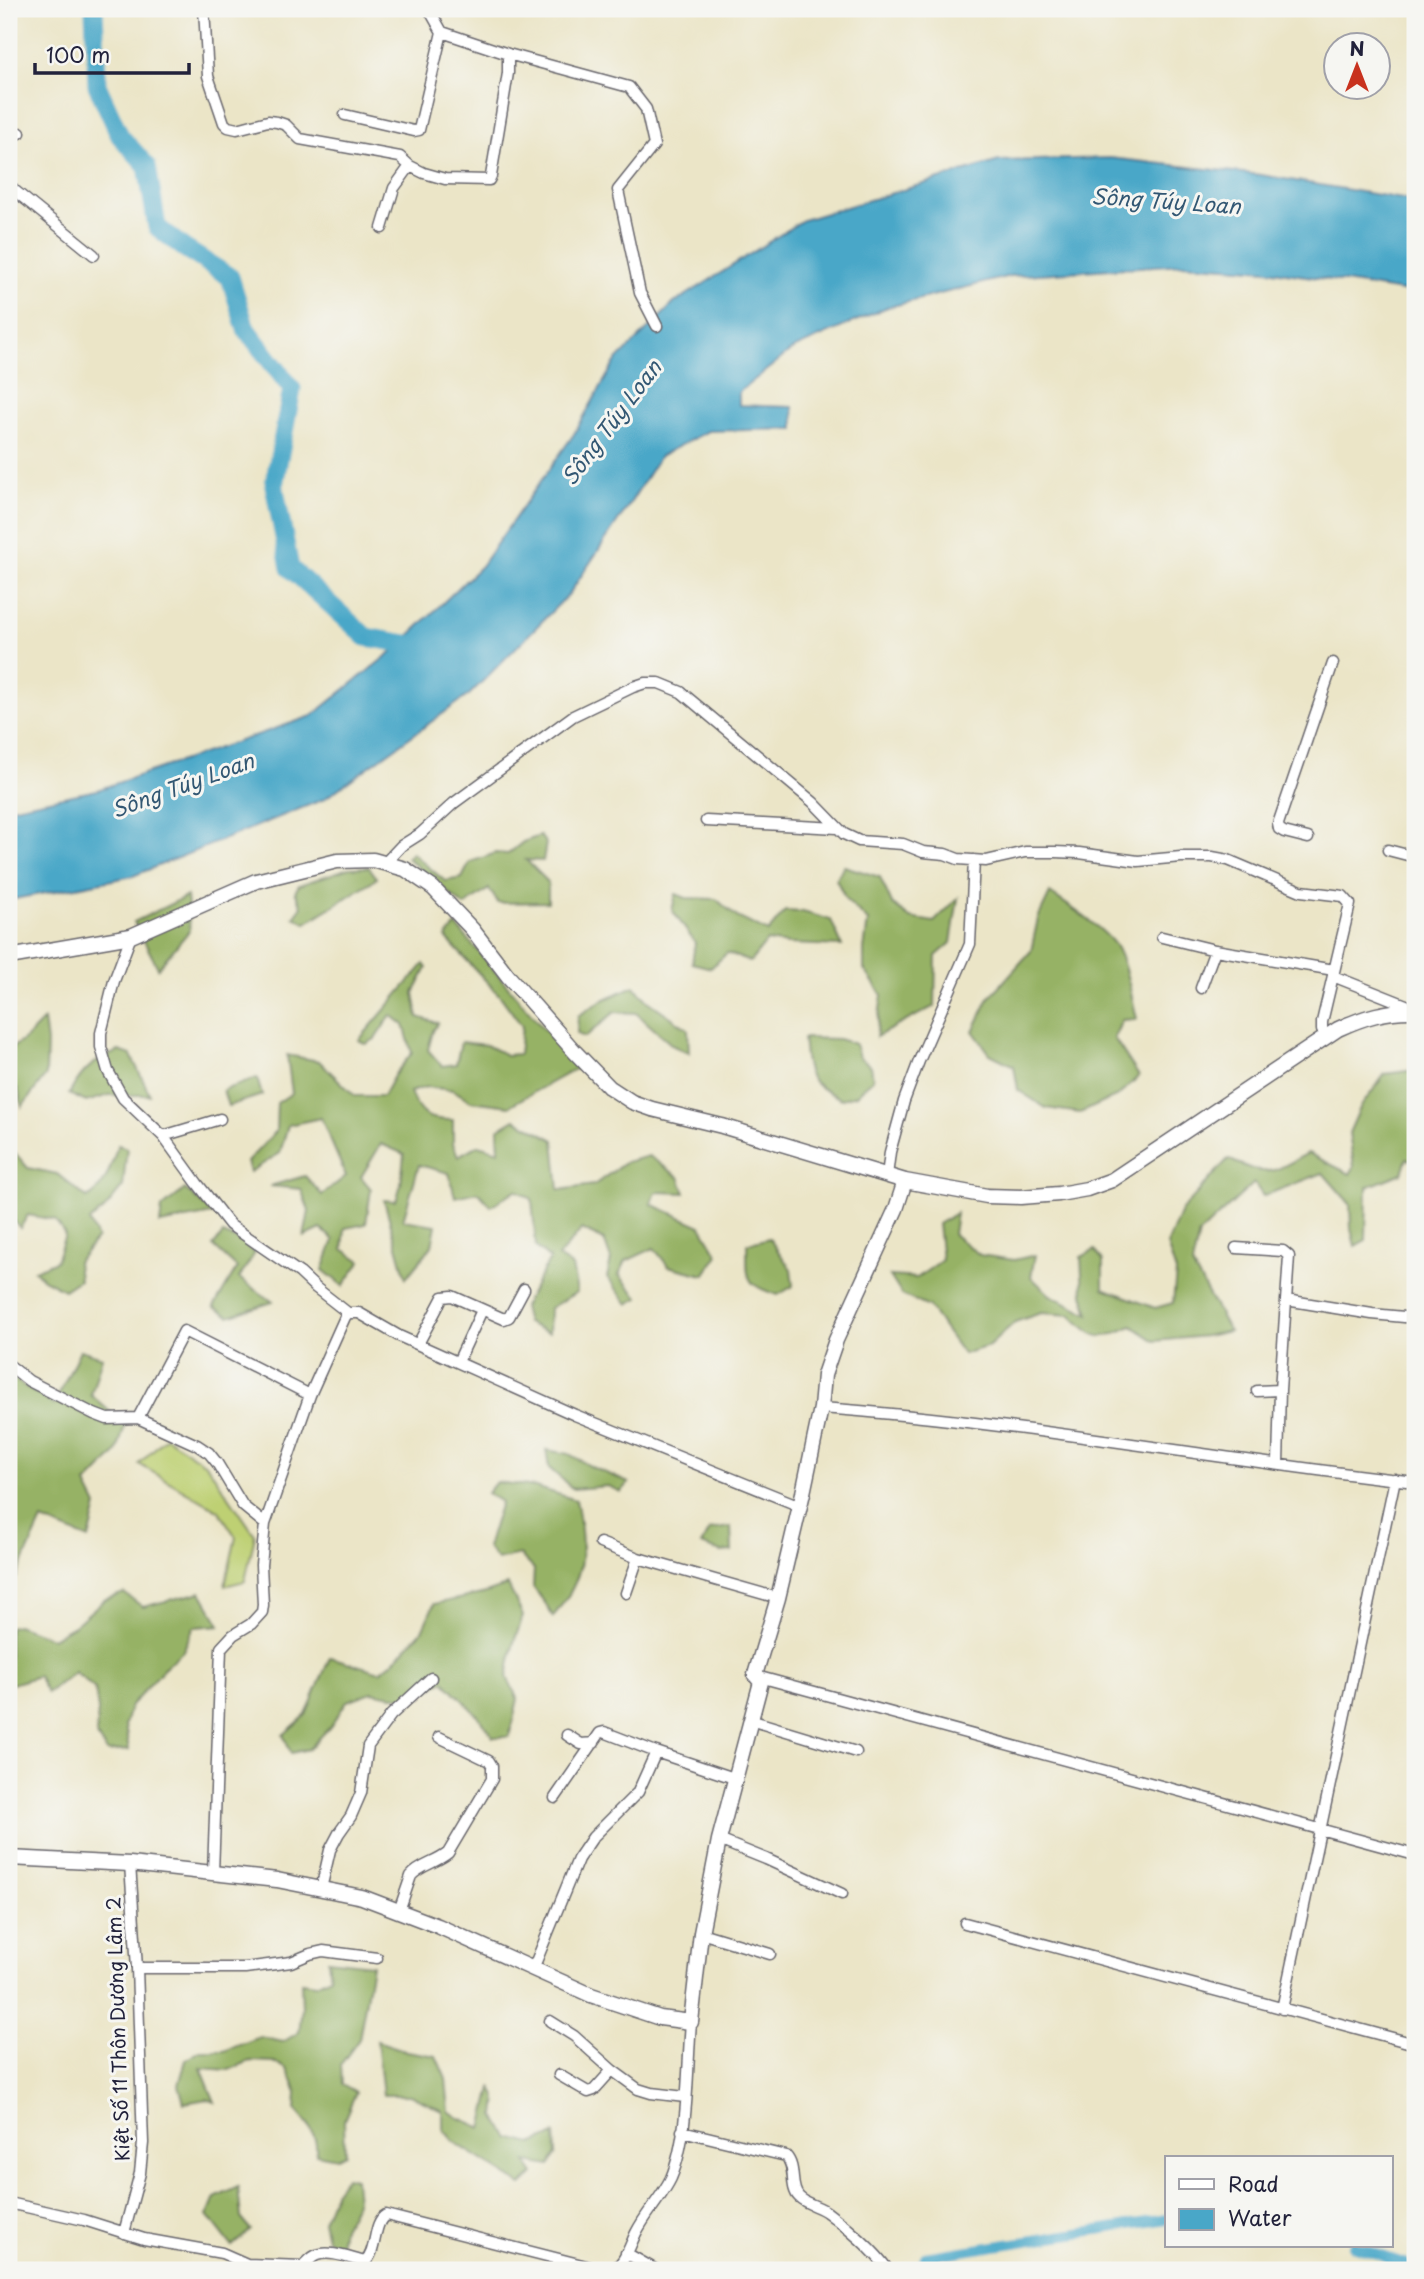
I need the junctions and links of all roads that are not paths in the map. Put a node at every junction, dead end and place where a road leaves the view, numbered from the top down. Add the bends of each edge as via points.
1 (204, 9) edge
2 (429, 9) edge
3 (442, 32) junction
4 (508, 54) junction
5 (345, 115) dead end
6 (410, 166) junction
7 (9, 186) edge
8 (382, 228) dead end
9 (94, 255) dead end
10 (657, 326) dead end
11 (1333, 663) dead end
12 (706, 821) dead end
13 (837, 828) junction
14 (1308, 838) dead end
15 (1388, 849) dead end
16 (1415, 857) edge
17 (974, 860) junction
18 (386, 863) junction
19 (131, 936) junction
20 (1162, 937) dead end
21 (1215, 950) junction
22 (9, 957) edge
23 (1334, 973) junction
24 (1201, 988) dead end
25 (1413, 1011) edge
26 (1327, 1038) junction
27 (220, 1119) dead end
28 (163, 1136) junction
29 (887, 1176) junction
30 (905, 1181) junction
31 (1236, 1248) dead end
32 (524, 1289) dead end
33 (1286, 1300) junction
34 (482, 1310) junction
35 (348, 1312) junction
36 (1415, 1318) edge
37 (418, 1344) junction
38 (458, 1362) junction
39 (9, 1365) edge
40 (1280, 1390) junction
41 (1257, 1391) dead end
42 (310, 1395) junction
43 (821, 1408) junction
44 (138, 1418) junction
45 (1278, 1464) junction
46 (1395, 1479) junction
47 (1415, 1482) edge
48 (800, 1506) junction
49 (265, 1524) junction
50 (600, 1543) dead end
51 (638, 1558) junction
52 (626, 1593) dead end
53 (778, 1598) junction
54 (755, 1675) junction
55 (431, 1678) dead end
56 (750, 1720) junction
57 (567, 1735) dead end
58 (439, 1737) dead end
59 (594, 1742) junction
60 (656, 1752) junction
61 (856, 1752) dead end
62 (734, 1778) junction
63 (555, 1798) dead end
64 (1321, 1829) junction
65 (719, 1840) junction
66 (1415, 1855) edge
67 (9, 1858) edge
68 (130, 1864) junction
69 (213, 1873) junction
70 (321, 1889) junction
71 (842, 1894) dead end
72 (399, 1911) junction
73 (965, 1923) dead end
74 (701, 1933) junction
75 (770, 1954) dead end
76 (377, 1958) dead end
77 (137, 1968) junction
78 (533, 1969) junction
79 (1282, 2009) junction
80 (550, 2021) dead end
81 (691, 2022) junction
82 (1415, 2044) edge
83 (612, 2070) junction
84 (559, 2075) dead end
85 (685, 2097) junction
86 (682, 2131) junction
87 (9, 2203) edge
88 (124, 2232) junction
89 (626, 2253) junction
90 (602, 2270) edge
91 (609, 2270) edge
92 (615, 2270) edge
93 (656, 2270) edge
94 (888, 2270) edge

1 - 6 street via 208,76 228,127 237,130 277,122 300,139 400,157
2 - 3 street
3 - 4 street
3 - 5 street via 419,131
4 - 6 street via 489,180 445,179
4 - 10 street via 629,87 646,109 654,145 618,190 640,293
6 - 8 street via 394,188
7 - 9 street
11 - 14 street via 1278,824 1284,832
12 - 13 street
13 - 17 street via 859,841 903,844
13 - 18 street via 813,802 681,692 645,683 556,727 454,803
15 - 16 street
17 - 23 street via 1025,852 1138,861 1195,856 1228,860 1301,891 1348,899
17 - 29 street via 970,944 904,1101
18 - 19 street via 337,862 256,881
18 - 29 street via 405,869 433,888 619,1096
19 - 22 street
19 - 28 street via 114,981 101,1047 123,1098
20 - 21 street
21 - 23 street
21 - 24 street
23 - 25 street
23 - 26 street via 1322,1022
25 - 26 street via 1368,1016
26 - 30 street via 1112,1180 1087,1189 987,1196
27 - 28 street
28 - 35 street via 230,1226
29 - 30 street
30 - 43 street via 836,1340 824,1375
31 - 33 street via 1287,1253
32 - 34 street via 507,1319
33 - 36 street
33 - 40 street
34 - 37 street via 452,1296 443,1297
34 - 38 street
35 - 37 street via 359,1313
35 - 42 street
37 - 38 street
38 - 48 street
39 - 44 street via 29,1381 94,1414 107,1419
40 - 41 street
40 - 45 street
42 - 44 street via 184,1331
42 - 49 street
43 - 45 street
43 - 48 street
44 - 49 street via 209,1453 243,1506
45 - 46 street
46 - 47 street
46 - 64 street
48 - 53 street
49 - 69 street via 262,1612 221,1648
50 - 51 street
51 - 52 street
51 - 53 street
53 - 54 street
54 - 56 street via 761,1682
54 - 64 street
55 - 70 street via 391,1715 368,1746 361,1793 330,1850
56 - 61 street
56 - 62 street
57 - 59 street via 581,1744
58 - 72 street via 489,1761 492,1779 448,1853 411,1876
59 - 60 street via 604,1732
59 - 63 street
60 - 62 street
60 - 78 street via 638,1792 578,1859
62 - 65 street
64 - 66 street
64 - 79 street
65 - 71 street
65 - 74 street
67 - 68 street
68 - 69 street
68 - 77 street, Kiệt Số 11 Thôn Dương Lâm 2
69 - 70 street
70 - 72 street
72 - 78 street
73 - 79 street
74 - 75 street
74 - 81 street
76 - 77 street via 323,1951 291,1962 245,1968
77 - 88 street, Kiệt Số 11 Thôn Dương Lâm 2 via 143,2143
78 - 81 street via 660,2018
79 - 82 street
80 - 83 street via 574,2035
81 - 85 street
83 - 84 street via 588,2092
83 - 85 street via 644,2092
85 - 86 street
86 - 89 street via 671,2177
86 - 94 street via 786,2156 801,2200 827,2211
87 - 88 street
88 - 90 street via 222,2253 251,2264 303,2266 321,2254 365,2262 372,2253 380,2219 386,2215
89 - 92 street
89 - 93 street
91 - 92 street

